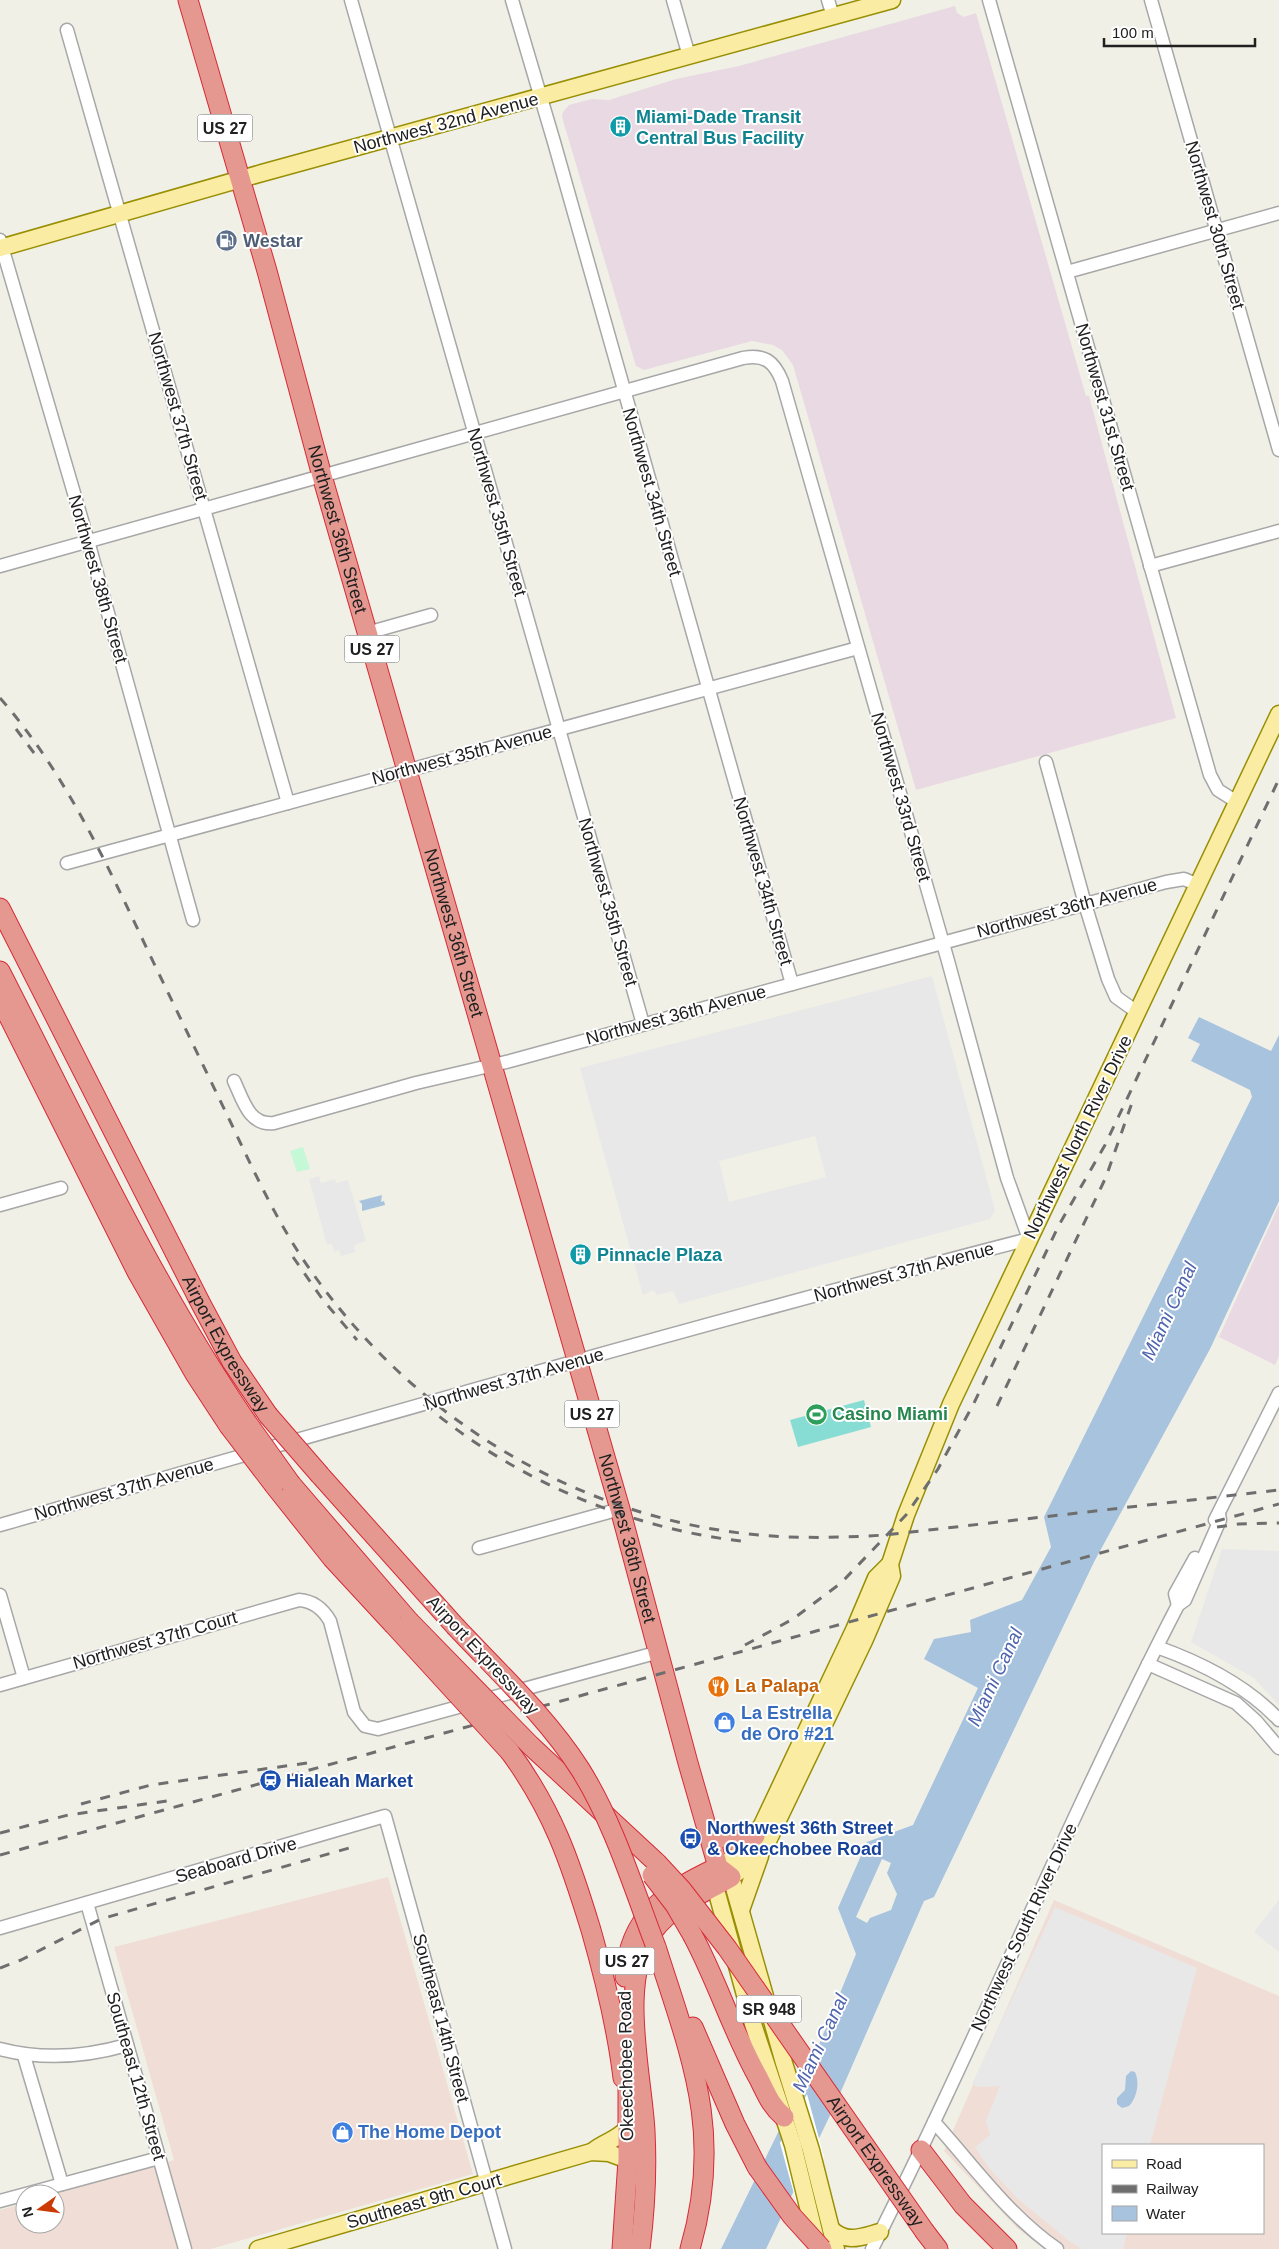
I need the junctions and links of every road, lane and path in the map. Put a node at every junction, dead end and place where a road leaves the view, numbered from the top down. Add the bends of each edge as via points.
1 (188, 0) edge
2 (351, 0) edge
3 (512, 0) edge
4 (673, 0) edge
5 (828, 0) edge
6 (892, 0) edge
7 (989, 0) edge
8 (1151, 0) edge
9 (833, 16) junction
10 (66, 30) dead end
11 (689, 56) junction
12 (540, 96) junction
13 (390, 138) junction
14 (240, 180) junction
15 (1279, 213) edge
16 (118, 214) junction
17 (1216, 231) junction
18 (1, 245) edge
19 (1067, 272) junction
20 (624, 392) junction
21 (474, 434) junction
22 (1279, 450) edge
23 (322, 476) junction
24 (204, 510) junction
25 (1279, 531) edge
26 (88, 541) junction
27 (0, 566) edge
28 (1150, 566) junction
29 (431, 615) dead end
30 (367, 633) junction
31 (858, 648) junction
32 (708, 688) junction
33 (1279, 714) edge
34 (559, 729) junction
35 (1046, 762) dead end
36 (407, 771) junction
37 (1237, 802) junction
38 (288, 803) junction
39 (170, 836) junction
40 (67, 863) dead end
41 (1198, 885) junction
42 (1084, 904) junction
43 (0, 908) edge
44 (193, 920) dead end
45 (942, 942) junction
46 (0, 971) edge
47 (792, 984) junction
48 (0, 999) edge
49 (1138, 1012) junction
50 (643, 1024) junction
51 (492, 1065) junction
52 (234, 1081) dead end
53 (61, 1188) dead end
54 (0, 1205) edge
55 (1029, 1239) junction
56 (577, 1361) junction
57 (1279, 1393) edge
58 (238, 1424) junction
59 (620, 1509) junction
60 (0, 1525) edge
61 (479, 1548) dead end
62 (0, 1595) edge
63 (401, 1622) junction
64 (1157, 1647) junction
65 (659, 1652) junction
66 (1148, 1664) junction
67 (24, 1678) junction
68 (0, 1685) edge
69 (1279, 1720) edge
70 (1279, 1748) edge
71 (385, 1816) joint
72 (708, 1835) junction
73 (758, 1844) junction
74 (652, 1866) junction
75 (722, 1877) junction
76 (87, 1903) junction
77 (741, 1910) junction
78 (0, 1928) edge
79 (685, 2020) junction
80 (127, 2045) junction
81 (0, 2049) edge
82 (24, 2056) junction
83 (627, 2099) junction
84 (790, 2118) junction
85 (934, 2122) junction
86 (628, 2128) junction
87 (920, 2150) junction
88 (591, 2152) junction
89 (159, 2158) junction
90 (628, 2160) junction
91 (486, 2183) junction
92 (62, 2184) joint
93 (15, 2197) edge
94 (644, 2197) junction
95 (0, 2201) edge
96 (831, 2229) junction
97 (880, 2232) junction
98 (185, 2249) edge
99 (258, 2249) edge
100 (505, 2249) edge
101 (622, 2249) edge
102 (640, 2249) edge
103 (690, 2249) edge
104 (818, 2249) edge
105 (822, 2249) edge
106 (836, 2249) edge
107 (872, 2249) edge
108 (938, 2249) edge
109 (1007, 2249) edge
110 (1057, 2249) edge

1 - 14 highway, Northwest 36th Street / US 27
2 - 13 street, Northwest 35th Street
3 - 12 street, Northwest 34th Street
4 - 11 street
5 - 9 street
6 - 9 main road, Northwest 32nd Avenue
7 - 19 street, Northwest 31st Street
8 - 17 street, Northwest 30th Street
9 - 11 main road, Northwest 32nd Avenue
10 - 16 street, Northwest 37th Street
11 - 12 main road, Northwest 32nd Avenue
12 - 13 main road, Northwest 32nd Avenue
12 - 20 street, Northwest 34th Street
13 - 14 main road, Northwest 32nd Avenue
13 - 21 street, Northwest 35th Street
14 - 16 main road, Northwest 32nd Avenue
14 - 23 highway, Northwest 36th Street / US 27
15 - 17 street
16 - 18 main road, Northwest 32nd Avenue
16 - 24 street, Northwest 37th Street
17 - 19 street
17 - 22 street, Northwest 30th Street
18 - 26 street, Northwest 38th Street
19 - 28 street, Northwest 31st Street
20 - 21 street
20 - 31 street, Northwest 33rd Street via 743,358 766,358 782,381
20 - 32 street, Northwest 34th Street
21 - 23 street
21 - 34 street, Northwest 35th Street
23 - 24 street
23 - 30 highway, Northwest 36th Street / US 27
24 - 26 street
24 - 38 street, Northwest 37th Street
25 - 28 street
26 - 27 street
26 - 39 street, Northwest 38th Street
28 - 37 street, Northwest 31st Street via 1210,775 1218,790
29 - 30 street
30 - 36 highway, Northwest 36th Street / US 27
31 - 32 street, Northwest 35th Avenue
31 - 45 street, Northwest 33rd Street
32 - 34 street, Northwest 35th Avenue
32 - 47 street, Northwest 34th Street
33 - 37 main road, Northwest North River Drive
34 - 36 street, Northwest 35th Avenue
34 - 50 street, Northwest 35th Street
35 - 42 street
36 - 38 street, Northwest 35th Avenue
36 - 51 highway, Northwest 36th Street / US 27
37 - 41 main road, Northwest North River Drive
38 - 39 street, Northwest 35th Avenue
39 - 40 street, Northwest 35th Avenue
39 - 44 street, Northwest 38th Street
41 - 42 street, Northwest 36th Avenue via 1184,879 1175,880
41 - 49 main road, Northwest North River Drive
42 - 45 street, Northwest 36th Avenue
42 - 49 street via 1116,997
43 - 79 highway, Airport Expressway, bridge via 232,1362 268,1415 320,1476 556,1735 580,1768 607,1818
45 - 47 street, Northwest 36th Avenue
45 - 55 street, Northwest 33rd Street via 1007,1178
46 - 58 highway, Airport Expressway via 148,1260 212,1371
47 - 50 street, Northwest 36th Avenue
48 - 58 highway via 141,1280 195,1374
49 - 55 main road, Northwest North River Drive
50 - 51 street, Northwest 36th Avenue
51 - 52 street, Northwest 36th Avenue via 274,1123 262,1123 253,1118
51 - 56 highway, Northwest 36th Street / US 27
53 - 54 street
55 - 56 street, Northwest 37th Avenue
55 - 73 main road, Northwest North River Drive via 947,1412 890,1564 876,1578 804,1751
56 - 59 highway, Northwest 36th Street / US 27
56 - 60 street, Northwest 37th Avenue
57 - 64 street, Northwest South River Drive via 1175,1594 1178,1605
58 - 63 highway, Airport Expressway, bridge via 282,1485
59 - 61 street
59 - 65 highway, Northwest 36th Street / US 27
62 - 67 street
63 - 74 highway, Airport Expressway, bridge via 628,1838
63 - 83 highway, bridge via 510,1752 547,1809 577,1883 610,1997
64 - 66 street, Northwest South River Drive
64 - 69 street via 1244,1689
65 - 67 street, Northwest 37th Court via 378,1729 365,1726 354,1712 330,1621 321,1608 299,1600
65 - 72 highway, Northwest 36th Street / US 27
66 - 70 street via 1236,1703
66 - 85 street, Northwest South River Drive
67 - 68 street, Northwest 37th Court
71 - 76 street, Seaboard Drive
71 - 91 street, Southeast 14th Street
72 - 73 highway
72 - 75 highway, Northwest 36th Street / US 27
73 - 75 main road, Northwest North River Drive via 742,1853
73 - 77 main road via 757,1869
74 - 84 highway, bridge via 710,1968 744,2052 773,2108
74 - 108 highway, Airport Expressway, bridge via 682,1890 727,1948
75 - 77 main road, Northwest 36th Street / SR 948
75 - 83 highway, Okeechobee Road / US 27 via 685,1882 663,1897 640,1924 630,1944 624,1989
75 - 84 main road, Northwest 36th Street / SR 948 via 753,2024
75 - 94 highway, Okeechobee Road / US 27 via 661,1921 645,1945 636,1972 634,2000 645,2129
76 - 78 street, Seaboard Drive
76 - 80 street, Southeast 12th Street
77 - 84 main road, Northwest 36th Street / SR 948
79 - 103 highway via 704,2129 703,2187
79 - 105 highway, bridge via 757,2166 782,2203
80 - 82 street via 97,2053
80 - 89 street, Southeast 12th Street
81 - 82 street
82 - 92 street
83 - 86 highway, Okeechobee Road / US 27
84 - 96 main road, Northwest 36th Street / SR 948 via 816,2170
84 - 104 main road, Northwest 36th Street / SR 948
85 - 87 street, Northwest South River Drive
85 - 110 street via 997,2197
86 - 88 main road, Southeast 9th Court via 618,2138
86 - 90 highway, Okeechobee Road / US 27
87 - 97 street, Northwest South River Drive
87 - 109 highway via 963,2205
88 - 90 main road, Southeast 9th Court via 609,2153
88 - 91 main road, Southeast 9th Court
89 - 92 street
89 - 98 street, Southeast 12th Street
90 - 94 highway via 636,2172
90 - 101 highway, Okeechobee Road / US 27
91 - 99 main road, Southeast 9th Court
91 - 100 street, Southeast 14th Street
93 - 95 street
94 - 102 highway, Okeechobee Road / US 27
96 - 97 main road via 849,2239
96 - 106 main road, Northwest 36th Street / SR 948
97 - 107 street, Northwest South River Drive

